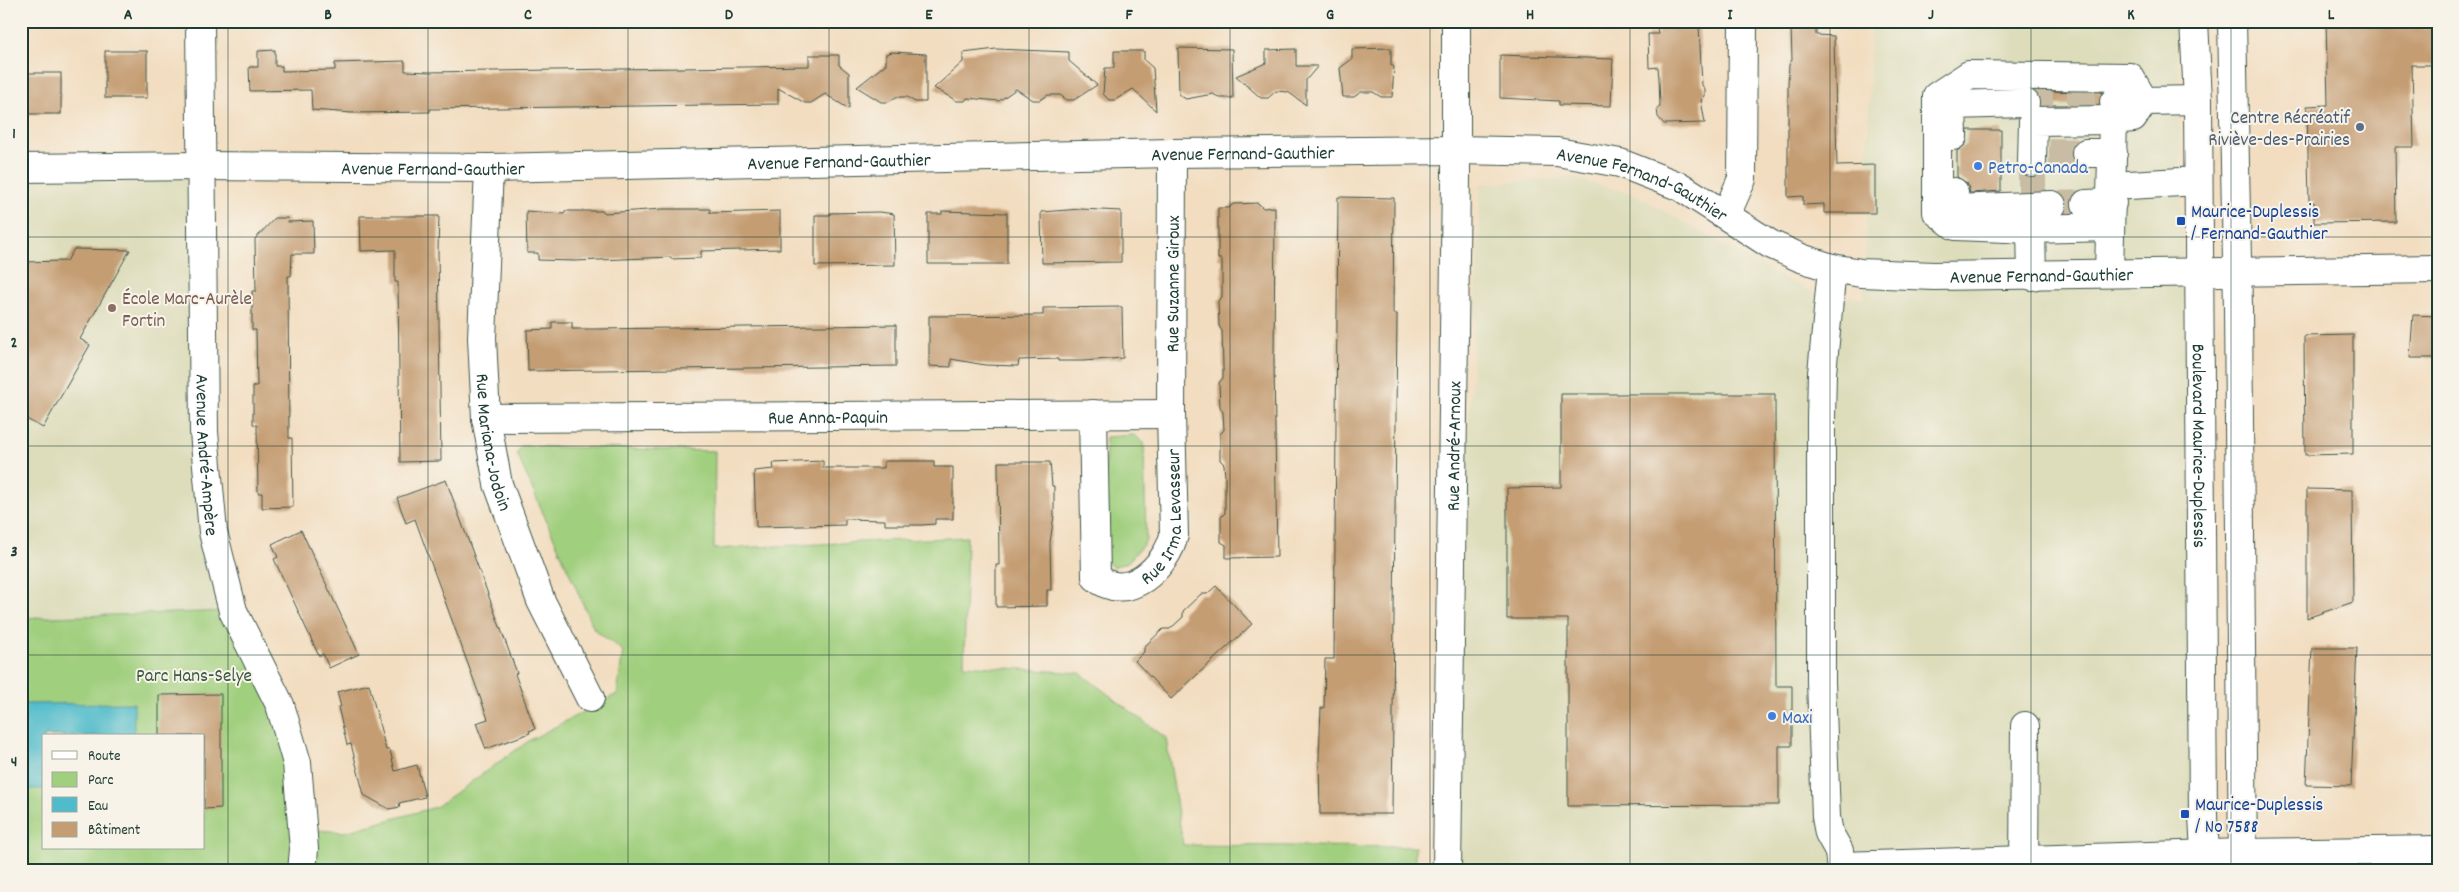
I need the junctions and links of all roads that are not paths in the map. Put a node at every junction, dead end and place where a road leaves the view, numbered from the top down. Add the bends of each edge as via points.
1 (200, 21) edge
2 (1456, 21) edge
3 (1743, 21) edge
4 (2194, 21) edge
5 (2232, 21) edge
6 (2198, 100) junction
7 (2144, 101) junction
8 (2114, 111) junction
9 (2029, 112) junction
10 (1456, 150) junction
11 (1172, 153) junction
12 (2038, 156) tunnel mouth
13 (202, 166) junction
14 (21, 168) edge
15 (488, 168) junction
16 (2198, 181) junction
17 (2105, 205) junction
18 (2037, 208) junction
19 (1726, 215) junction
20 (1832, 268) junction
21 (2438, 269) edge
22 (2199, 272) junction
23 (2236, 272) junction
24 (2109, 273) junction
25 (2032, 276) junction
26 (1093, 414) junction
27 (1171, 414) junction
28 (486, 418) junction
29 (590, 698) dead end
30 (2026, 726) dead end
31 (2438, 850) edge
32 (2243, 862) edge
33 (2206, 863) edge
34 (2024, 865) edge
35 (1841, 868) edge
36 (302, 871) edge
37 (1448, 871) edge

1 - 13 street, Avenue André-Ampère
2 - 10 street, Rue André-Arnoux
3 - 19 street via 1742,179
4 - 6 street, Boulevard Maurice-Duplessis
5 - 23 street, Boulevard Maurice-Duplessis
6 - 7 street
6 - 16 street, Boulevard Maurice-Duplessis
7 - 8 street via 2133,118
7 - 18 street via 2130,77 1969,75 1937,96 1937,212 1955,226
8 - 9 street
8 - 17 street via 2100,153
9 - 12 street
9 - 18 street via 1952,123 1955,208
10 - 11 street, Avenue Fernand-Gauthier
10 - 19 street, Avenue Fernand-Gauthier via 1557,152 1612,160 1681,187
10 - 37 street, Rue André-Arnoux
11 - 15 street, Avenue Fernand-Gauthier
11 - 27 street, Rue Suzanne Giroux
13 - 14 street, Avenue Fernand-Gauthier
13 - 15 street, Avenue Fernand-Gauthier
13 - 36 street, Avenue André-Ampère via 204,432 213,532 233,611 280,705 296,763 304,849
15 - 28 street, Rue Mariana-Jodoin via 482,338
16 - 17 street
16 - 22 street, Boulevard Maurice-Duplessis
17 - 18 street
17 - 24 street
18 - 25 street
19 - 20 street, Avenue Fernand-Gauthier via 1770,244
20 - 25 street, Avenue Fernand-Gauthier via 1898,276
20 - 35 street via 1822,373 1821,682 1826,817 1829,833 1839,851
21 - 23 street, Avenue Fernand-Gauthier
22 - 23 street, Avenue Fernand-Gauthier
22 - 24 street, Avenue Fernand-Gauthier
22 - 33 street, Boulevard Maurice-Duplessis
23 - 32 street, Boulevard Maurice-Duplessis
24 - 25 street, Avenue Fernand-Gauthier
26 - 27 street, Rue Anna-Paquin
26 - 27 street, Rue Irma Levasseur via 1096,577 1103,584 1124,587 1136,585 1164,559 1173,542
26 - 28 street, Rue Anna-Paquin
28 - 29 street, Rue Mariana-Jodoin via 498,484 540,601
30 - 34 street
31 - 32 street
32 - 33 street
33 - 34 street
34 - 35 street

